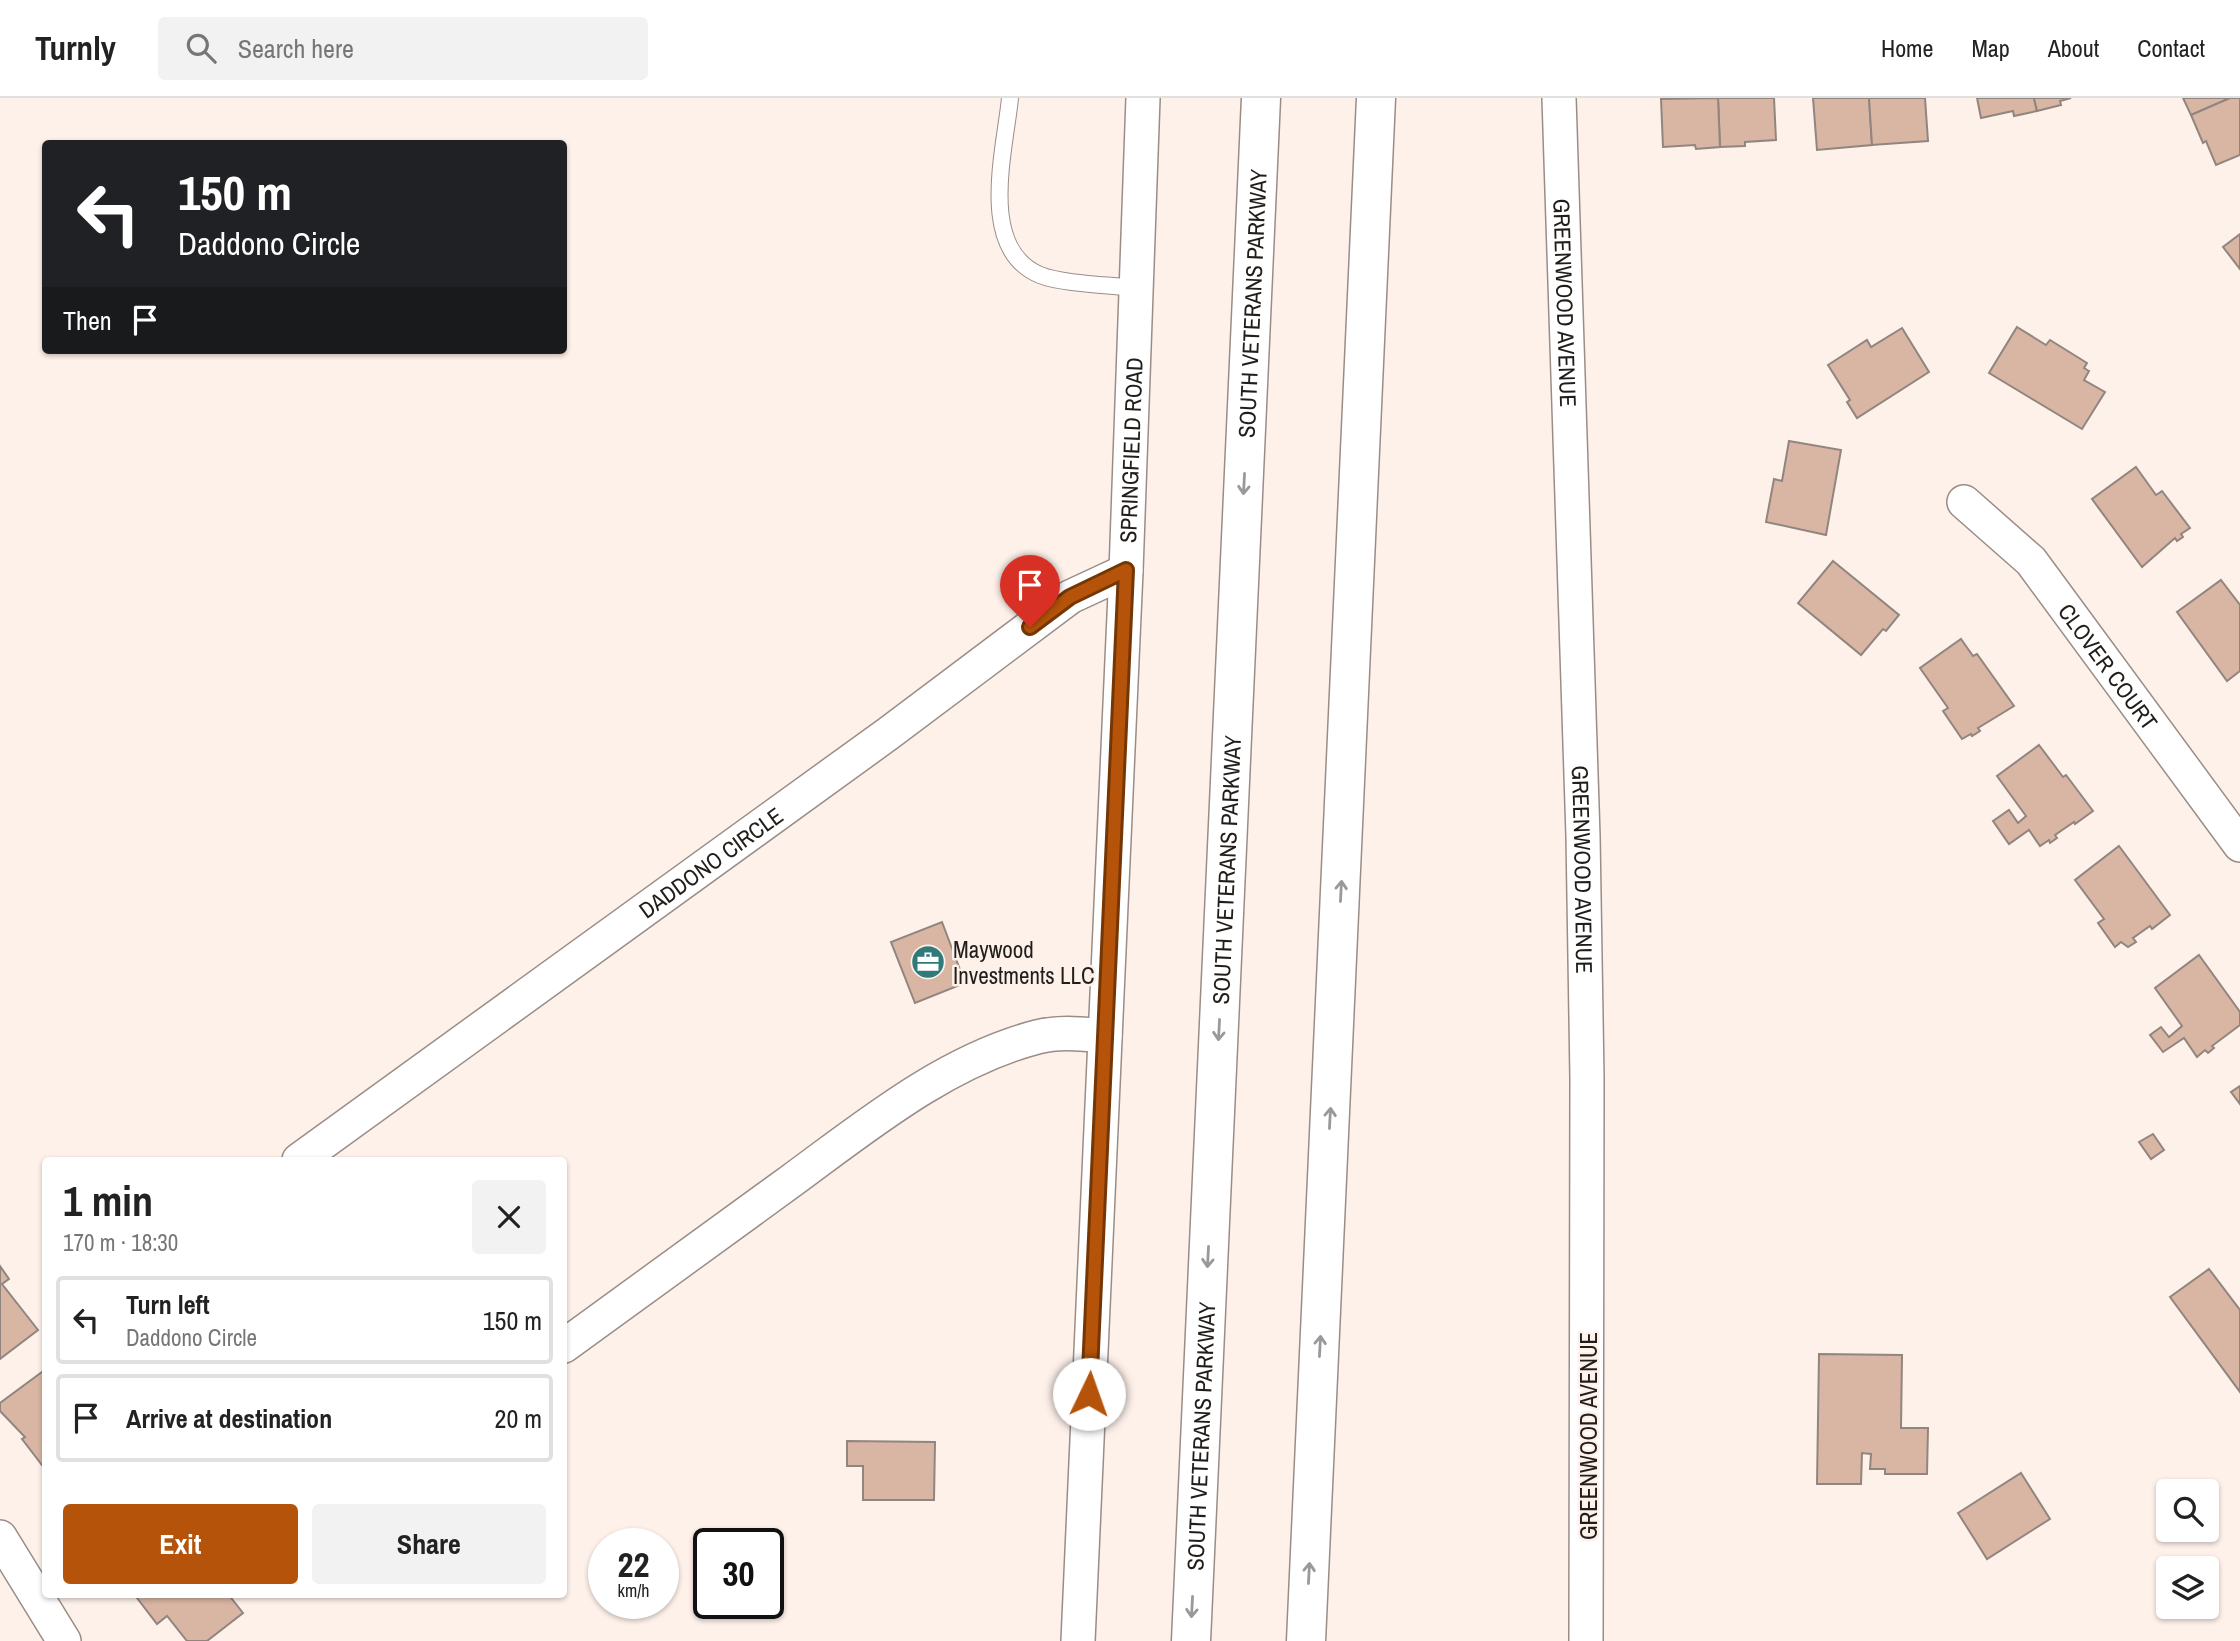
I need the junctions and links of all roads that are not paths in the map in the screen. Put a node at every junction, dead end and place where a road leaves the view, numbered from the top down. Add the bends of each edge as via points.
1 (1010, 98) edge
2 (1143, 98) edge
3 (1261, 98) edge
4 (1376, 98) edge
5 (1559, 98) edge
6 (1136, 288) junction
7 (1964, 502) dead end
8 (1126, 570) junction
9 (2240, 845) edge
10 (1105, 1036) junction
11 (303, 1157) edge
12 (567, 1344) edge
13 (0, 1537) edge
14 (64, 1641) edge
15 (1078, 1641) edge
16 (1191, 1641) edge
17 (1306, 1641) edge
18 (1586, 1641) edge

1 - 6 lane via 999,198 1003,233 1016,258 1041,275
2 - 6 street, SPRINGFIELD ROAD
3 -> 16 highway, SOUTH VETERANS PARKWAY
17 -> 4 highway
5 - 18 street, GREENWOOD AVENUE via 1583,836
6 - 8 street, SPRINGFIELD ROAD
7 - 9 street, CLOVER COURT via 2031,561
8 - 10 street, SPRINGFIELD ROAD
8 - 11 street, DADDONO CIRCLE via 1070,597
10 - 12 street via 1070,1032 1038,1037 949,1073 884,1113
10 - 15 street, SPRINGFIELD ROAD
13 - 14 street

